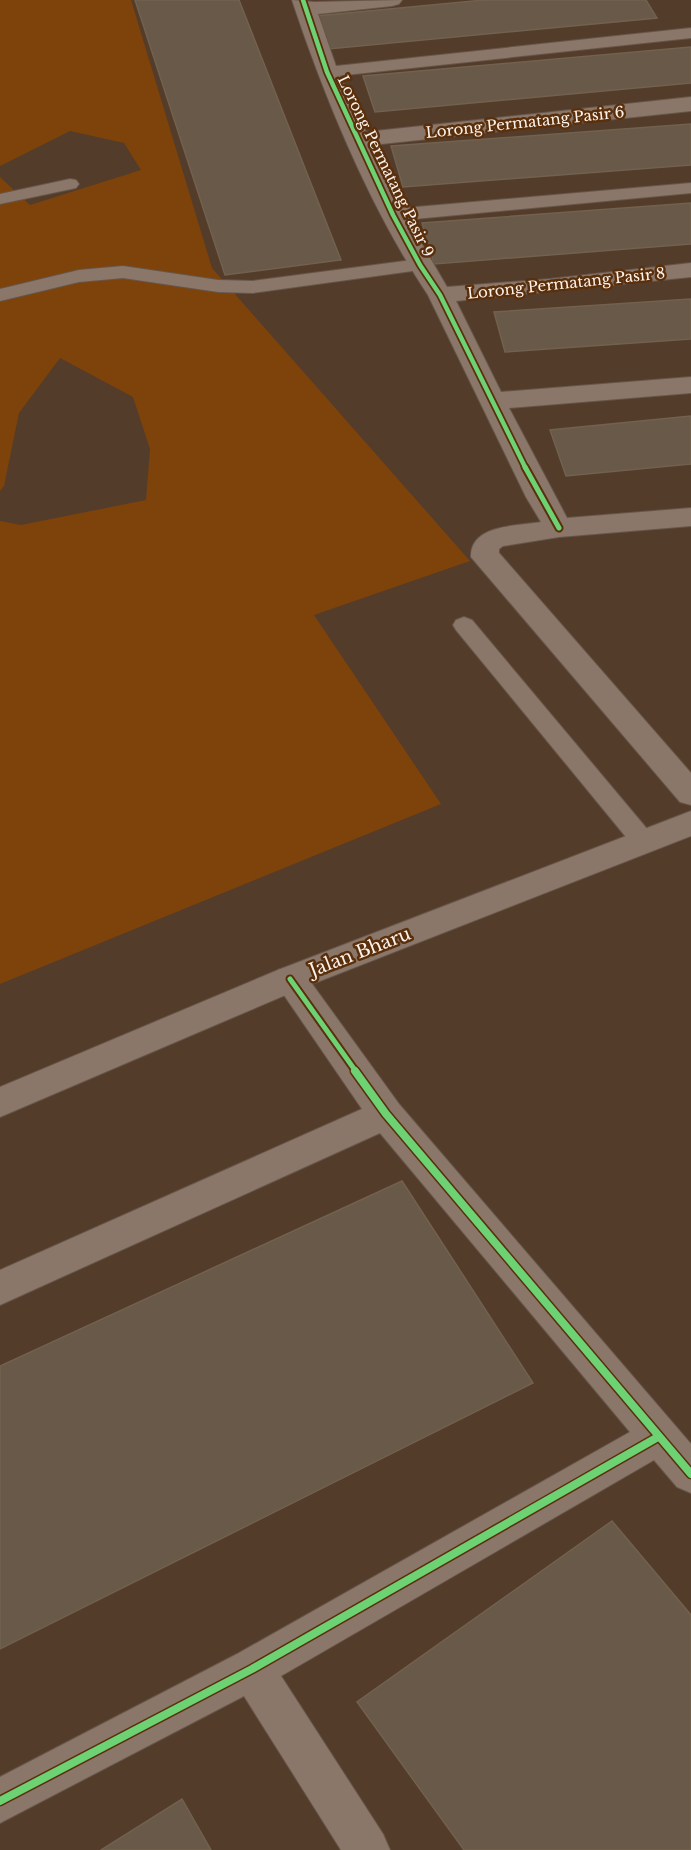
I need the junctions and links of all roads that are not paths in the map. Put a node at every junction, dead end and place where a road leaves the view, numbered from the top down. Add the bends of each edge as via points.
1 (392, 0) edge
2 (305, 4) edge
3 (691, 33) edge
4 (327, 72) junction
5 (691, 104) edge
6 (358, 140) junction
7 (70, 184) dead end
8 (691, 188) edge
9 (0, 199) edge
10 (393, 215) junction
11 (420, 265) junction
12 (691, 270) edge
13 (0, 295) edge
14 (440, 295) junction
15 (691, 385) edge
16 (494, 401) junction
17 (691, 517) edge
18 (559, 528) junction
19 (464, 625) dead end
20 (691, 794) edge
21 (691, 823) edge
22 (644, 842) junction
23 (290, 979) junction
24 (0, 1103) edge
25 (386, 1114) junction
26 (0, 1288) edge
27 (658, 1437) junction
28 (691, 1474) edge
29 (252, 1669) junction
30 (0, 1801) edge
31 (367, 1850) edge

1 - 2 street
2 - 4 street, Lorong Permatang Pasir 9
3 - 4 lane
4 - 6 street, Lorong Permatang Pasir 9
5 - 6 street, Lorong Permatang Pasir 6
6 - 10 street, Lorong Permatang Pasir 9
7 - 9 lane
8 - 10 lane
10 - 11 street, Lorong Permatang Pasir 9
11 - 13 lane via 253,287 218,286 123,272 53,280
11 - 14 street, Lorong Permatang Pasir 9
12 - 14 street, Lorong Permatang Pasir 8
14 - 16 street, Lorong Permatang Pasir 9
15 - 16 street
16 - 18 street, Lorong Permatang Pasir 9
17 - 18 street
18 - 20 street via 496,538 488,542 485,556
19 - 22 lane
21 - 22 street, Jalan Bharu
22 - 23 street, Jalan Bharu
23 - 24 street, Jalan Bharu
23 - 25 street
25 - 26 street
25 - 27 street
27 - 28 street
27 - 29 street
29 - 30 street
29 - 31 street

